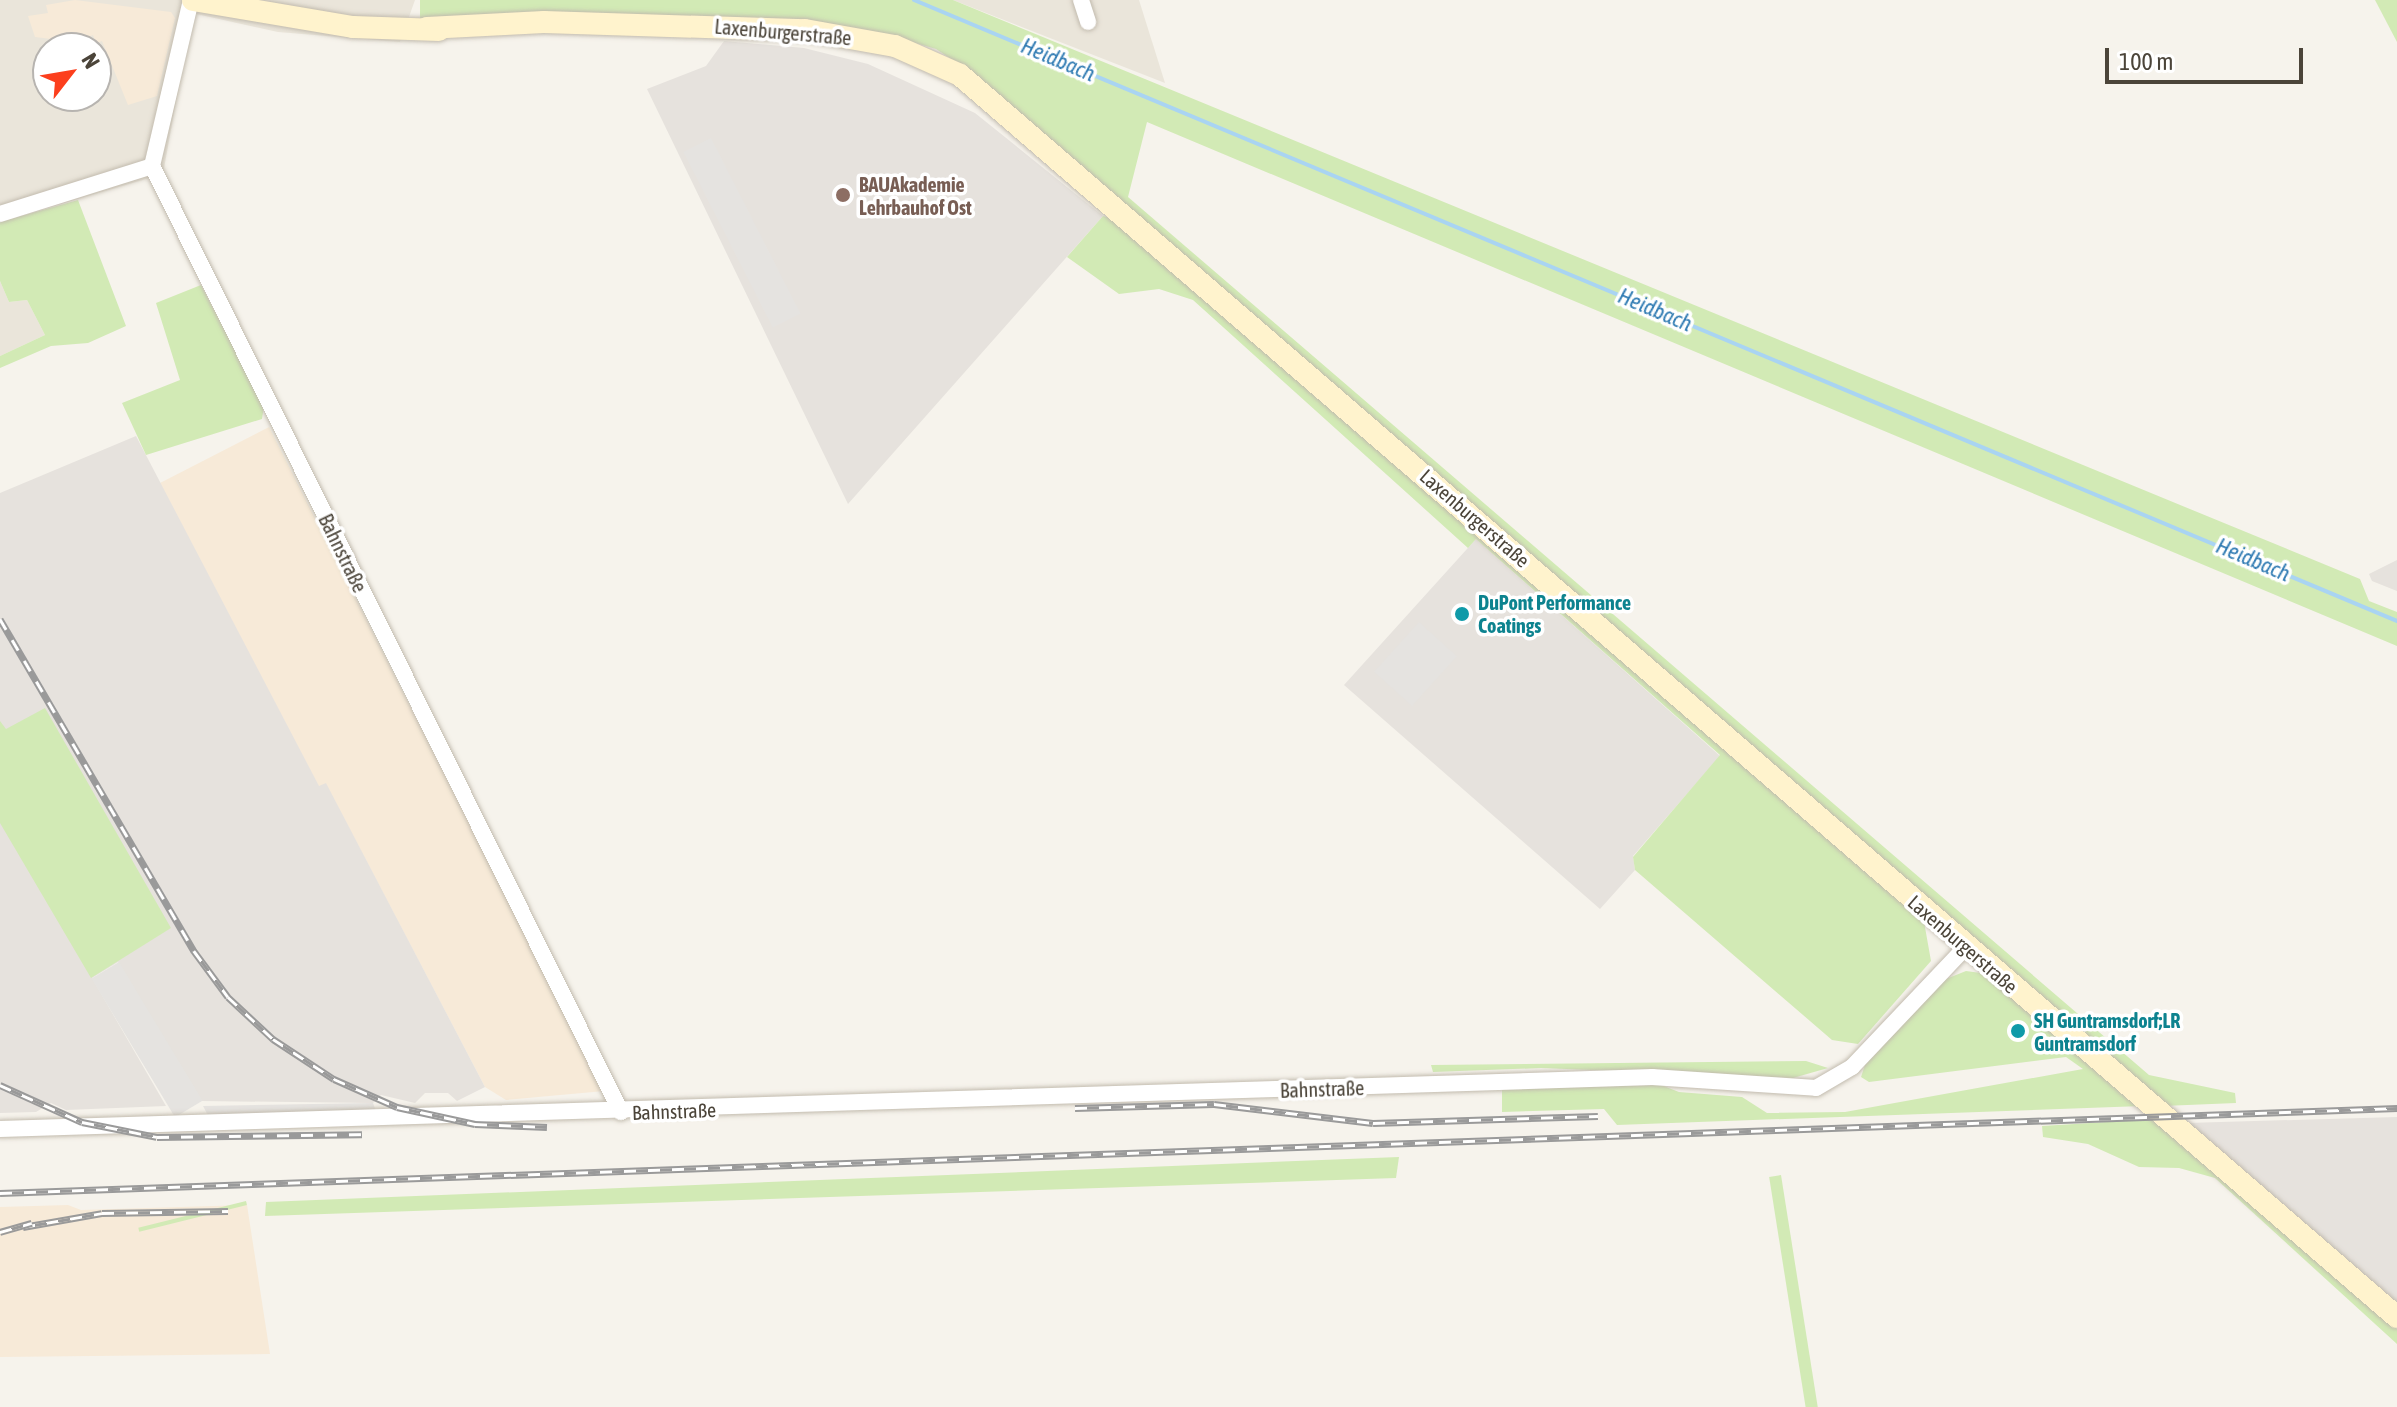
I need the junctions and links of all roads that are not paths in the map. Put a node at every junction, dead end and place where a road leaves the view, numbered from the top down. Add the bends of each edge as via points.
1 (192, 0) edge
2 (1081, 0) edge
3 (1088, 22) dead end
4 (152, 166) junction
5 (0, 214) edge
6 (1966, 947) junction
7 (621, 1112) junction
8 (0, 1129) edge
9 (2397, 1317) edge

1 - 4 street
1 - 6 street, Laxenburgerstraße via 339,25 805,30 895,46 960,75
2 - 3 street
4 - 5 street
4 - 7 street, Bahnstraße
6 - 7 street, Bahnstraße via 1852,1067 1816,1088 1652,1077
6 - 9 street, Laxenburgerstraße
7 - 8 street, Bahnstraße

